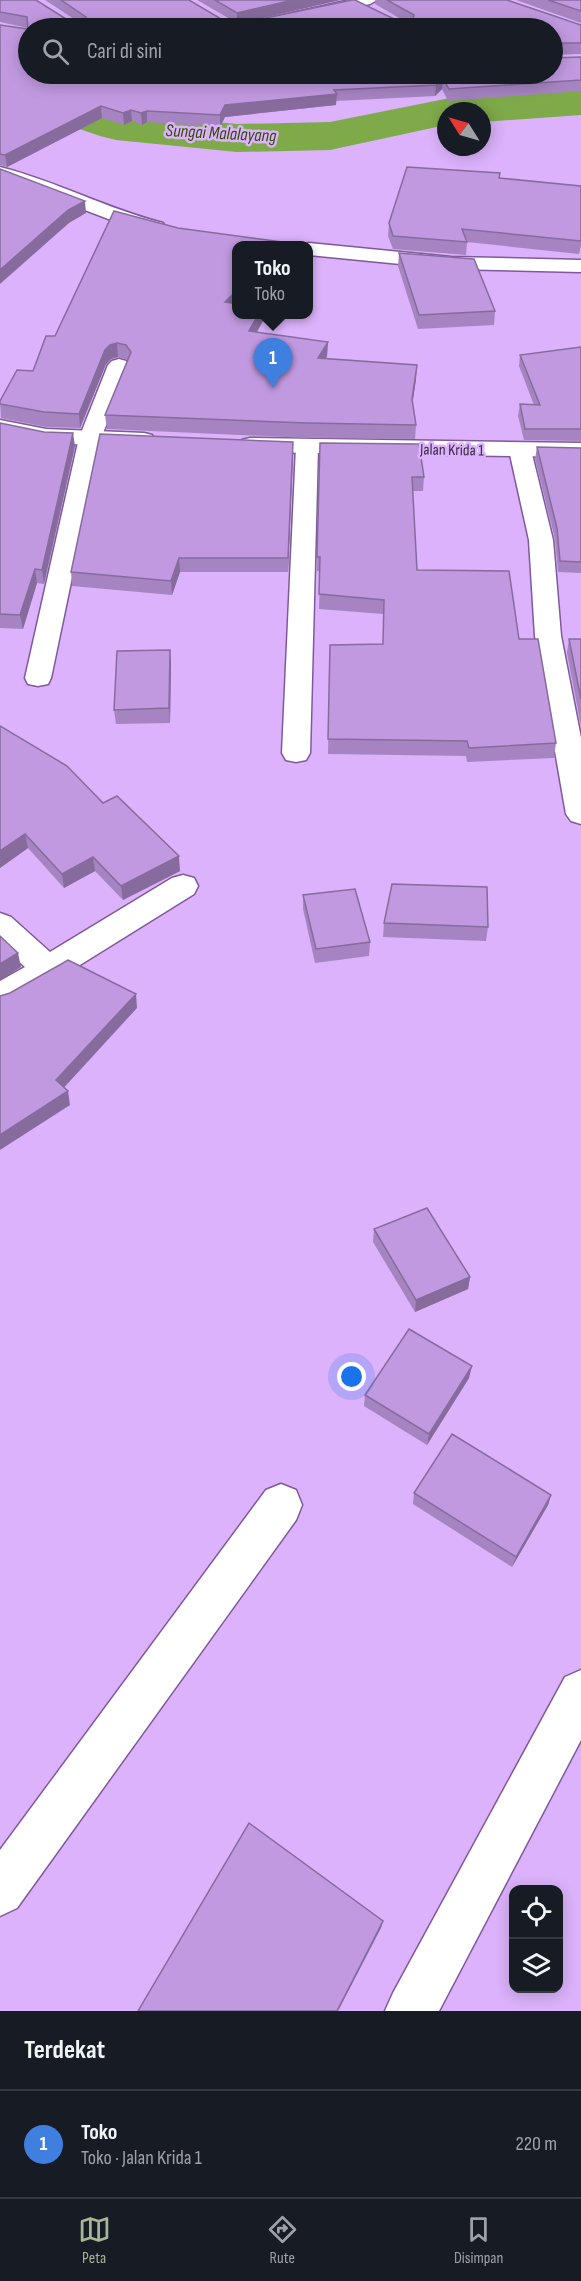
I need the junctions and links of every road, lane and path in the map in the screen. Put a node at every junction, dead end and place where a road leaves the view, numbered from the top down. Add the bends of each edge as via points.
1 (367, 5) edge
2 (297, 18) edge
3 (0, 172) edge
4 (179, 233) edge
5 (313, 249) edge
6 (581, 266) edge
7 (119, 365) edge
8 (0, 427) edge
9 (90, 438) junction
10 (170, 441) edge
11 (227, 444) edge
12 (307, 447) junction
13 (520, 450) junction
14 (581, 450) edge
15 (38, 678) dead end
16 (296, 753) dead end
17 (581, 814) edge
18 (183, 886) dead end
19 (0, 925) edge
20 (48, 969) junction
21 (0, 996) edge
22 (281, 1505) dead end
23 (581, 1693) edge
24 (0, 1891) edge
25 (411, 2011) edge

1 - 2 street
3 - 4 street via 134,222
5 - 6 street via 451,263
7 - 9 street
8 - 9 street via 46,436
9 - 10 street
9 - 15 street
11 - 12 street, Jalan Krida 1
12 - 13 street, Jalan Krida 1
12 - 16 street
13 - 14 street, Jalan Krida 1
13 - 17 street via 541,540 548,636
18 - 20 street
19 - 20 street
20 - 21 street
22 - 24 street
23 - 25 street

